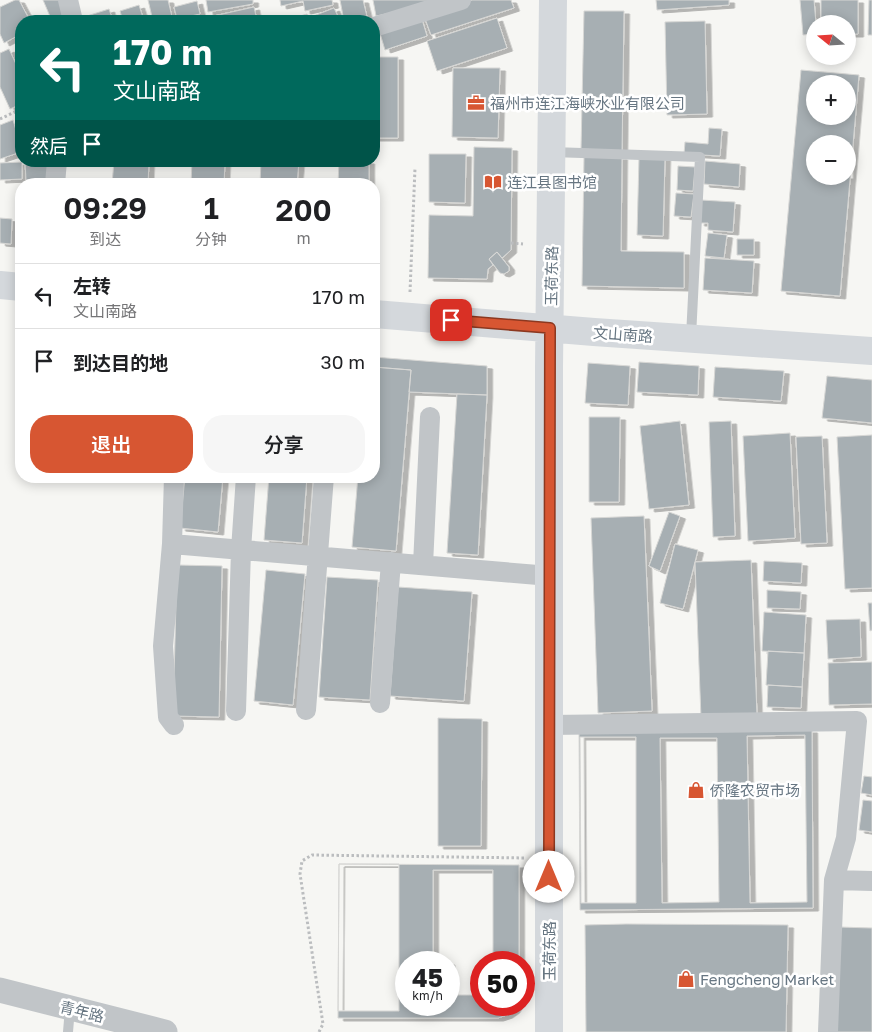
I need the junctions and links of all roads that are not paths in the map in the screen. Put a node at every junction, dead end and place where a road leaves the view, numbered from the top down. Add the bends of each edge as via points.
1 (68, 0) edge
2 (461, 0) edge
3 (553, 0) edge
4 (72, 15) edge
5 (380, 25) edge
6 (552, 152) junction
7 (0, 285) edge
8 (15, 286) edge
9 (380, 314) edge
10 (550, 328) junction
11 (690, 338) junction
12 (872, 351) edge
13 (430, 417) dead end
14 (174, 483) edge
15 (246, 483) edge
16 (323, 483) edge
17 (172, 544) junction
18 (241, 550) junction
19 (317, 556) junction
20 (391, 562) junction
21 (423, 565) junction
22 (550, 576) junction
23 (380, 703) dead end
24 (236, 710) dead end
25 (306, 710) dead end
26 (550, 725) junction
27 (174, 726) dead end
28 (834, 880) junction
29 (872, 881) edge
30 (0, 990) edge
31 (69, 1020) edge
32 (125, 1027) edge
33 (165, 1032) edge
34 (549, 1032) edge
35 (828, 1032) edge

1 - 4 street
2 - 5 street
3 - 6 main road, 玉荷东路
6 - 10 main road, 玉荷东路
6 - 11 lane via 700,157
7 - 8 main road
9 - 10 main road, 文山南路
10 - 11 main road, 文山南路
10 - 22 main road, 玉荷东路
11 - 12 main road, 文山南路
13 - 21 street
14 - 17 street
15 - 18 street
16 - 19 street
17 - 18 street
17 - 27 street via 163,646 168,717
18 - 19 street
18 - 24 street
19 - 20 street
19 - 25 street
20 - 21 street
20 - 23 street
21 - 22 street
22 - 26 main road, 玉荷东路
26 - 28 street via 857,721 846,838
26 - 34 main road, 玉荷东路
28 - 29 street
28 - 35 street
30 - 31 street, 青年路
31 - 32 street, 青年路
32 - 33 street, 青年路

